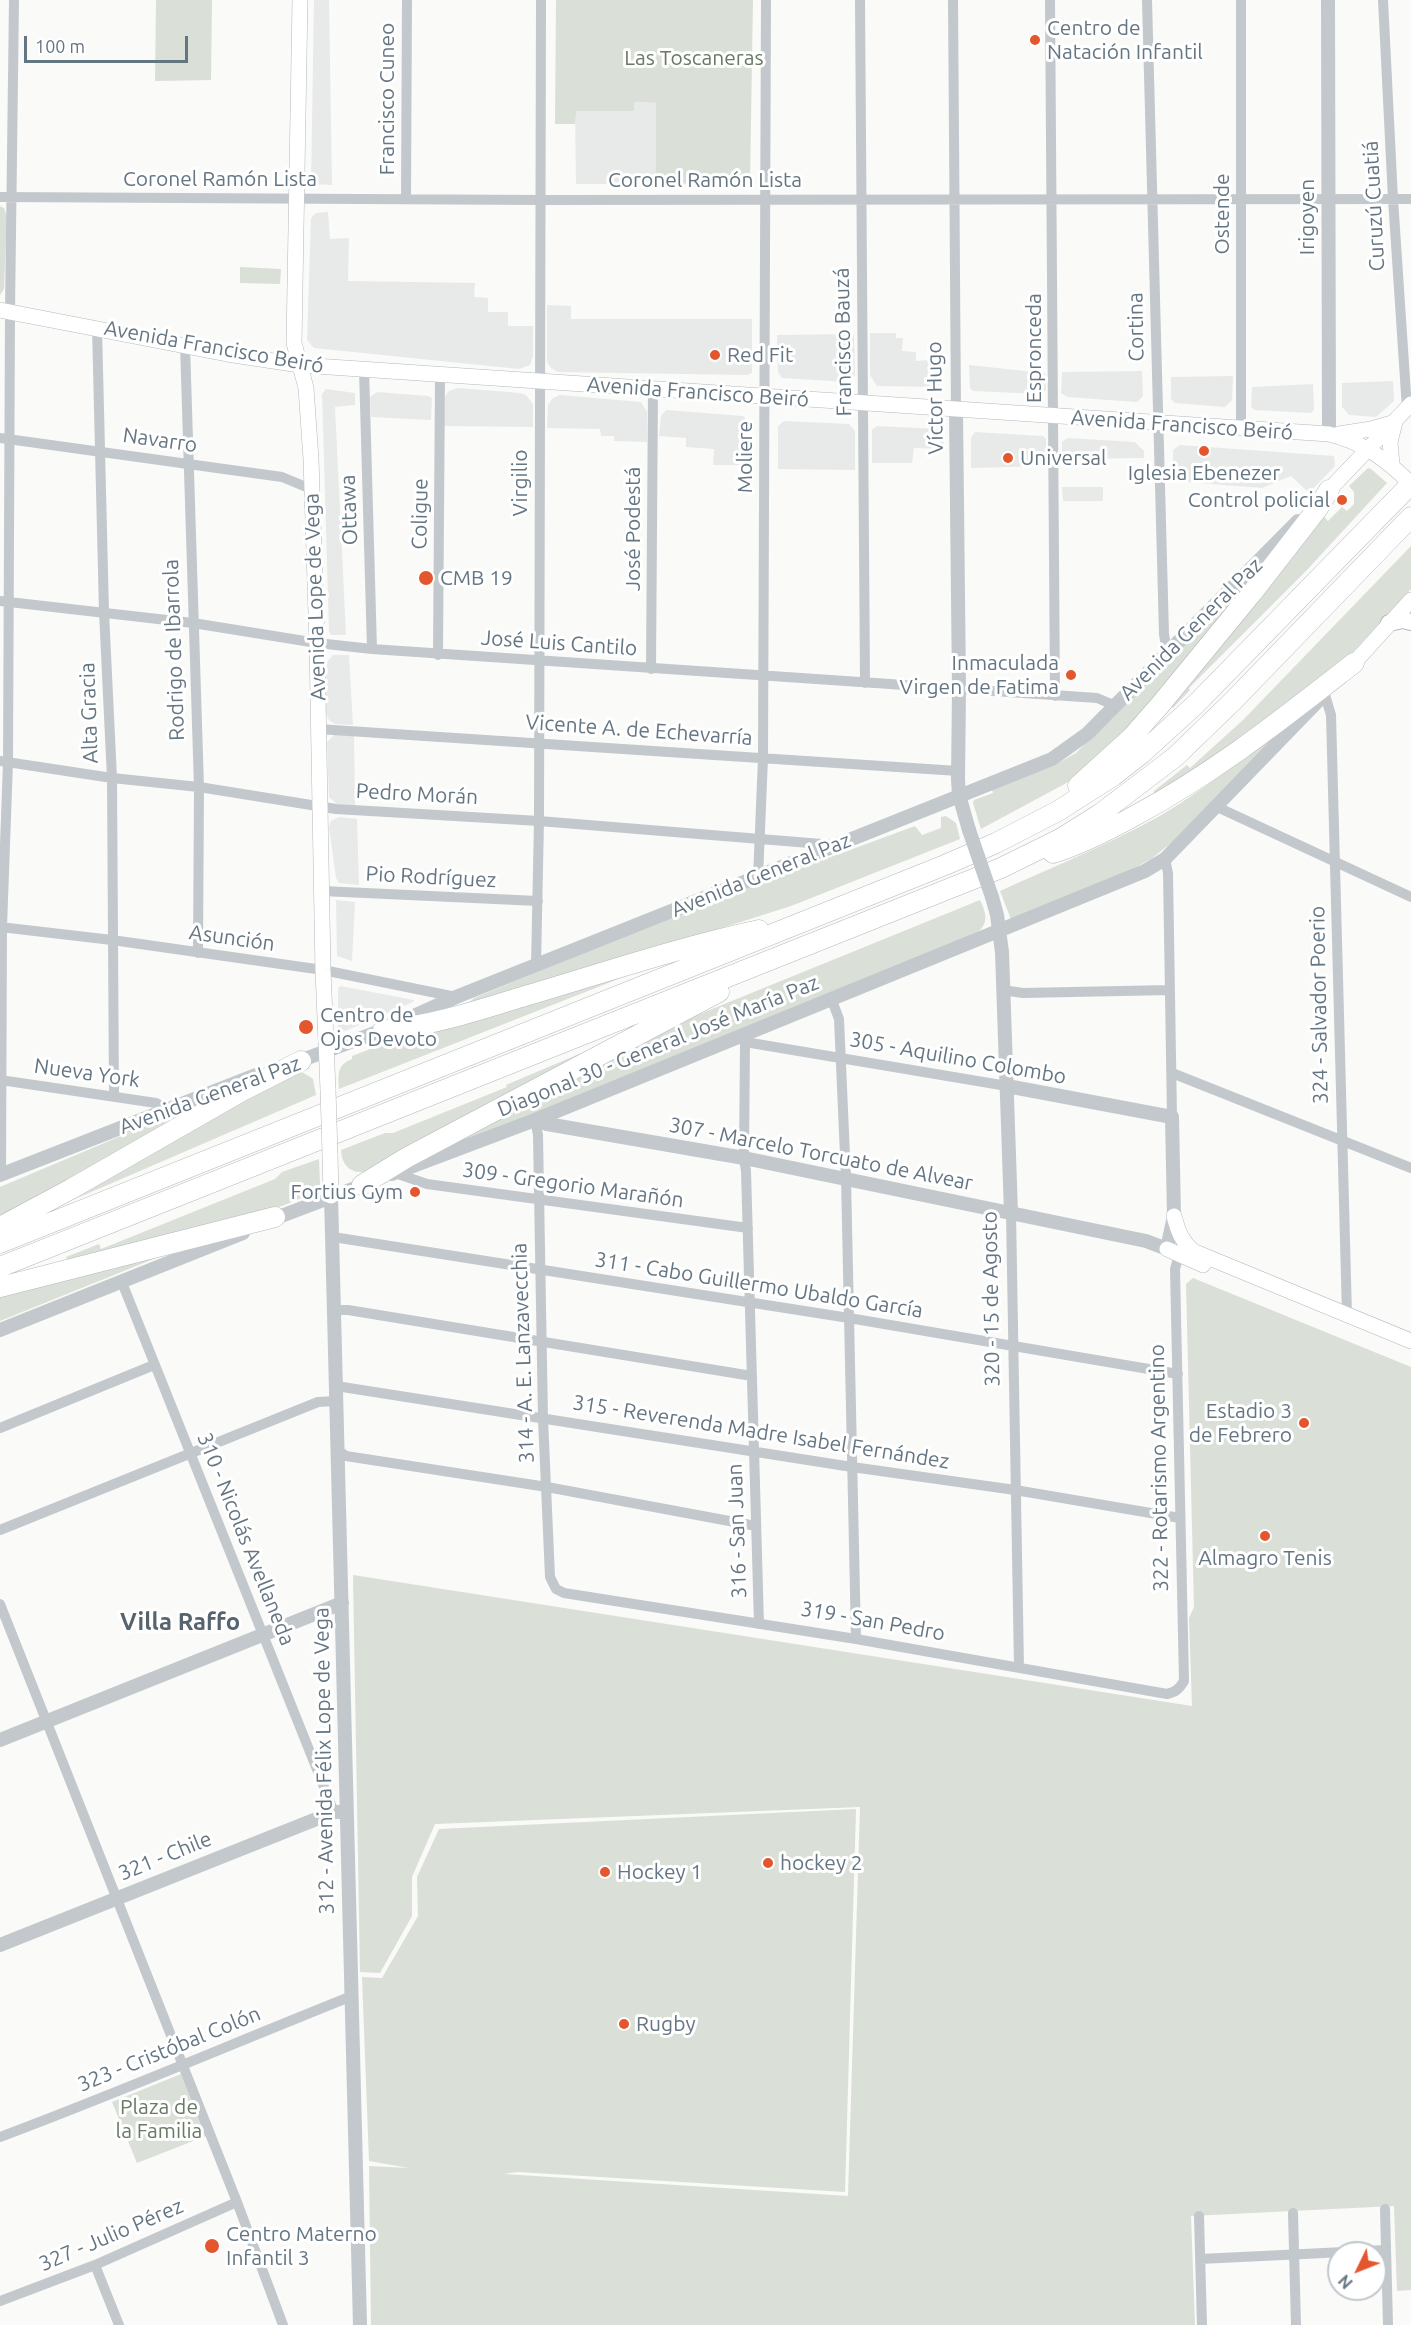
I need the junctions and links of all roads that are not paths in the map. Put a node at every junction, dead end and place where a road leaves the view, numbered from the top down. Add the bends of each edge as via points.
1 (14, 0) edge
2 (300, 0) edge
3 (407, 0) edge
4 (541, 0) edge
5 (766, 0) edge
6 (860, 0) edge
7 (953, 0) edge
8 (1050, 0) edge
9 (1147, 0) edge
10 (1241, 0) edge
11 (1328, 0) edge
12 (1383, 0) edge
13 (12, 196) junction
14 (0, 197) edge
15 (406, 198) junction
16 (1053, 198) junction
17 (1411, 198) edge
18 (765, 199) junction
19 (954, 199) junction
20 (1152, 199) junction
21 (1242, 199) junction
22 (1393, 199) junction
23 (297, 200) junction
24 (541, 200) junction
25 (861, 200) junction
26 (1328, 200) junction
27 (5, 311) edge
28 (97, 328) junction
29 (185, 345) junction
30 (300, 365) junction
31 (364, 369) junction
32 (440, 375) junction
33 (540, 381) junction
34 (653, 389) junction
35 (765, 397) junction
36 (864, 404) junction
37 (956, 410) junction
38 (1402, 414) edge
39 (1055, 417) junction
40 (1157, 422) junction
41 (1241, 428) junction
42 (1329, 434) junction
43 (5, 439) edge
44 (1368, 448) junction
45 (102, 451) junction
46 (187, 464) junction
47 (1403, 476) edge
48 (311, 489) junction
49 (1329, 490) junction
50 (1411, 517) edge
51 (1411, 600) edge
52 (5, 601) edge
53 (104, 612) junction
54 (1411, 622) edge
55 (193, 623) junction
56 (1389, 623) junction
57 (317, 643) junction
58 (372, 649) junction
59 (1167, 653) junction
60 (438, 655) junction
61 (540, 662) junction
62 (1354, 663) junction
63 (651, 669) junction
64 (764, 676) junction
65 (865, 683) junction
66 (960, 689) junction
67 (1325, 695) junction
68 (1055, 696) junction
69 (1116, 706) junction
70 (318, 729) junction
71 (539, 743) junction
72 (763, 758) junction
73 (4, 762) edge
74 (958, 771) junction
75 (112, 778) junction
76 (199, 787) junction
77 (959, 795) junction
78 (1215, 806) junction
79 (319, 807) junction
80 (539, 820) junction
81 (1036, 824) junction
82 (969, 830) joint
83 (760, 840) junction
84 (834, 845) junction
85 (1165, 859) junction
86 (1335, 861) junction
87 (1001, 868) junction
88 (758, 878) junction
89 (322, 891) junction
90 (1411, 897) edge
91 (538, 901) junction
92 (811, 919) junction
93 (1, 927) edge
94 (999, 930) junction
95 (112, 940) junction
96 (198, 953) junction
97 (787, 954) junction
98 (536, 965) junction
99 (323, 970) junction
100 (1002, 990) junction
101 (1170, 990) junction
102 (456, 997) junction
103 (831, 998) junction
104 (383, 1030) junction
105 (742, 1038) junction
106 (327, 1052) junction
107 (840, 1058) junction
108 (302, 1061) junction
109 (1172, 1073) junction
110 (1, 1080) edge
111 (1006, 1086) junction
112 (114, 1097) junction
113 (168, 1109) junction
114 (1172, 1117) junction
115 (536, 1120) junction
116 (1342, 1140) junction
117 (744, 1158) junction
118 (1411, 1168) edge
119 (395, 1173) junction
120 (1, 1175) edge
121 (846, 1178) junction
122 (362, 1185) junction
123 (331, 1196) junction
124 (538, 1198) junction
125 (1011, 1213) junction
126 (1174, 1216) junction
127 (275, 1217) junction
128 (0, 1227) edge
129 (748, 1228) junction
130 (333, 1237) junction
131 (0, 1244) edge
132 (1173, 1252) junction
133 (0, 1268) edge
134 (539, 1268) junction
135 (121, 1280) junction
136 (0, 1287) edge
137 (751, 1303) junction
138 (334, 1310) junction
139 (1347, 1315) junction
140 (849, 1318) junction
141 (0, 1329) edge
142 (1411, 1341) edge
143 (541, 1342) junction
144 (1013, 1347) junction
145 (1411, 1352) edge
146 (154, 1365) junction
147 (1178, 1374) junction
148 (752, 1376) junction
149 (336, 1386) junction
150 (336, 1401) junction
151 (543, 1419) junction
152 (0, 1428) edge
153 (338, 1450) junction
154 (754, 1451) junction
155 (189, 1453) junction
156 (852, 1467) junction
157 (547, 1487) junction
158 (1015, 1490) junction
159 (1180, 1518) junction
160 (756, 1526) junction
161 (0, 1530) edge
162 (552, 1584) joint
163 (342, 1603) junction
164 (0, 1604) edge
165 (759, 1624) junction
166 (264, 1634) junction
167 (856, 1640) junction
168 (1019, 1668) junction
169 (1184, 1681) joint
170 (46, 1721) junction
171 (0, 1740) edge
172 (340, 1812) junction
173 (116, 1898) junction
174 (0, 1945) edge
175 (352, 1996) junction
176 (182, 2064) junction
177 (0, 2137) edge
178 (237, 2202) junction
179 (1385, 2209) dead end
180 (1293, 2212) dead end
181 (1199, 2216) dead end
182 (1386, 2241) edge
183 (1327, 2253) edge
184 (1294, 2255) junction
185 (1200, 2259) junction
186 (95, 2265) junction
187 (1387, 2288) edge
188 (0, 2301) edge
189 (119, 2325) edge
190 (283, 2325) edge
191 (360, 2325) edge
192 (1202, 2325) edge
193 (1296, 2325) edge
194 (1388, 2325) edge

1 - 13 street
2 - 23 main road, Avenida Lope de Vega
3 - 15 street, Francisco Cuneo
4 - 24 street, Virgilio
5 - 18 street, Moliere
6 - 25 street, Francisco Bauzá
7 - 19 street, Víctor Hugo
8 - 16 street, Espronceda
9 - 20 street, Cortina
10 - 21 street, Ostende
11 - 26 street, Irigoyen
12 - 22 street, Curuzú Cuatiá
13 - 14 street, Coronel Ramón Lista
13 - 23 street, Coronel Ramón Lista
13 - 27 street
15 - 23 street, Coronel Ramón Lista
15 - 24 street, Coronel Ramón Lista
16 - 19 street, Coronel Ramón Lista
16 - 20 street, Coronel Ramón Lista
16 - 39 street, Espronceda
17 - 22 street, Coronel Ramón Lista
18 - 24 street, Coronel Ramón Lista
18 - 25 street, Coronel Ramón Lista
18 - 35 street, Moliere
19 - 25 street, Coronel Ramón Lista
19 - 37 street, Víctor Hugo
20 - 21 street, Coronel Ramón Lista
20 - 40 street, Cortina
21 - 26 street, Coronel Ramón Lista
21 - 41 street, Ostende
22 - 26 street, Coronel Ramón Lista
22 - 38 street, Curuzú Cuatiá
23 - 30 main road, Avenida Lope de Vega via 294,343
24 - 33 street, Virgilio
25 - 36 street, Francisco Bauzá
26 - 42 street, Irigoyen
27 - 28 main road, Avenida Francisco Beiró
27 - 43 street
28 - 29 main road, Avenida Francisco Beiró
28 - 45 street, Alta Gracia
29 - 30 main road, Avenida Francisco Beiró
29 - 46 street, Rodrigo de Ibarrola
30 - 31 main road, Avenida Francisco Beiró
30 - 48 main road, Avenida Lope de Vega via 306,388
31 - 32 main road, Avenida Francisco Beiró
31 - 58 street, Ottawa
32 - 33 main road, Avenida Francisco Beiró
32 - 60 street, Coligue
33 - 34 main road, Avenida Francisco Beiró
33 - 61 street, Virgilio
34 - 35 main road, Avenida Francisco Beiró
34 - 63 street, José Podestá
35 - 36 main road, Avenida Francisco Beiró
35 - 64 street, Moliere
36 - 37 main road, Avenida Francisco Beiró
36 - 65 street, Francisco Bauzá
37 - 39 main road, Avenida Francisco Beiró
37 - 66 street, Víctor Hugo
38 - 42 main road via 1361,431
38 - 44 main road, Avenida General Paz
38 - 47 main road via 1390,442
39 - 40 main road, Avenida Francisco Beiró
39 - 68 street, Espronceda
40 - 41 main road, Avenida Francisco Beiró
40 - 59 street, Cortina
41 - 42 main road, Avenida Francisco Beiró
42 - 44 main road, Avenida Francisco Beiró
43 - 45 street, Navarro
43 - 52 street
44 - 47 main road, Avenida Francisco Beiró
44 - 49 main road, Avenida General Paz
45 - 46 street, Navarro
45 - 53 street, Alta Gracia
46 - 48 street, Navarro via 282,477
46 - 55 street, Rodrigo de Ibarrola
47 - 81 highway via 1167,732 1113,776
48 - 57 main road, Avenida Lope de Vega
49 - 59 street, Avenida General Paz
49 - 81 highway via 1160,705 1109,759
50 - 87 highway via 1175,757 1100,814
51 - 56 main road
52 - 53 street, José Luis Cantilo
52 - 73 street
53 - 55 street, José Luis Cantilo
53 - 75 street, Alta Gracia
54 - 56 main road
55 - 57 street, José Luis Cantilo
55 - 76 street, Rodrigo de Ibarrola
56 - 62 main road
57 - 58 street, José Luis Cantilo
57 - 70 main road, Avenida Lope de Vega
58 - 60 street, José Luis Cantilo
59 - 69 street, Avenida General Paz
60 - 61 street, José Luis Cantilo
61 - 63 street, José Luis Cantilo
61 - 71 street, Virgilio
62 - 67 street, Diagonal 30 - General José María Paz
62 - 87 highway via 1217,768 1166,799 1066,849
63 - 64 street, José Luis Cantilo
64 - 65 street, José Luis Cantilo
64 - 72 street, Moliere
65 - 66 street, José Luis Cantilo
66 - 68 street, José Luis Cantilo
66 - 74 street, Víctor Hugo
67 - 78 street, Diagonal 30 - General José María Paz
67 - 86 street, 324 - Salvador Poerio via 1331,715
68 - 69 street, José Luis Cantilo via 1097,698
69 - 77 street, Avenida General Paz via 1065,752
70 - 71 street, Vicente A. de Echevarría
70 - 79 main road, Avenida Lope de Vega
71 - 72 street, Vicente A. de Echevarría
71 - 80 street, Virgilio
72 - 74 street, Vicente A. de Echevarría
72 - 83 street, Moliere
73 - 75 street, Pedro Morán
73 - 93 street
74 - 77 street, Víctor Hugo
75 - 76 street, Pedro Morán
75 - 95 street, Alta Gracia
76 - 79 street, Pedro Morán
76 - 96 street, Rodrigo de Ibarrola
77 - 82 street, Víctor Hugo
77 - 84 street, Avenida General Paz
78 - 85 street, Diagonal 30 - General José María Paz
78 - 86 street
79 - 80 street, Pedro Morán
79 - 89 main road, Avenida Lope de Vega
80 - 83 street, Pedro Morán
80 - 91 street, Virgilio
81 - 92 highway
82 - 94 street, 320 - 15 de Agosto, bridge
83 - 84 street, Pedro Morán
83 - 88 street, Moliere
84 - 88 street, Avenida General Paz
85 - 94 street, Diagonal 30 - General José María Paz via 1132,878
85 - 101 street, 322 - Rotarismo Argentino
86 - 90 street
86 - 116 street, 324 - Salvador Poerio
87 - 97 highway
88 - 98 street, Avenida General Paz
89 - 91 street, Pio Rodríguez
89 - 99 main road, Avenida Lope de Vega
91 - 98 street, Virgilio
92 - 104 highway via 707,941 411,1028
92 - 131 highway
93 - 95 street, Asunción
93 - 110 street
94 - 100 street, 320 - 15 de Agosto
94 - 103 street, Diagonal 30 - General José María Paz
95 - 96 street, Asunción
95 - 112 street, Alta Gracia
96 - 99 street, Asunción
97 - 122 highway
97 - 133 highway
98 - 102 street, Avenida General Paz
99 - 102 street, Asunción
99 - 106 main road, Avenida Lope de Vega
100 - 101 street
100 - 111 street, 320 - 15 de Agosto
101 - 109 street, 322 - Rotarismo Argentino
102 - 104 street, Avenida General Paz
103 - 105 street, Diagonal 30 - General José María Paz
103 - 107 street via 839,1018
104 - 106 street, Avenida General Paz
105 - 107 street, 305 - Aquilino Colombo
105 - 115 street, Diagonal 30 - General José María Paz
105 - 117 street, 316 - San Juan
106 - 108 street, Avenida General Paz
106 - 123 main road, Avenida Lope de Vega, bridge
107 - 111 street, 305 - Aquilino Colombo
107 - 121 street
108 - 113 street, Avenida General Paz
108 - 128 highway
109 - 114 street, 322 - Rotarismo Argentino
109 - 116 street
110 - 112 street, Nueva York
110 - 120 street
111 - 114 street, 305 - Aquilino Colombo
111 - 125 street, 320 - 15 de Agosto
112 - 113 street, Nueva York via 156,1103
113 - 120 street, Avenida General Paz
114 - 126 street, 322 - Rotarismo Argentino
115 - 117 street, 307 - Marcelo Torcuato de Alvear
115 - 119 street, Diagonal 30 - General José María Paz
115 - 124 street, 314 - A. E. Lanzavecchia
116 - 118 street
116 - 139 street, 324 - Salvador Poerio
117 - 121 street, 307 - Marcelo Torcuato de Alvear
117 - 129 street, 316 - San Juan
119 - 122 street, Diagonal 30 - General José María Paz
119 - 124 street, 309 - Gregorio Marañón via 427,1184
121 - 125 street, 307 - Marcelo Torcuato de Alvear
121 - 140 street
122 - 123 street, Diagonal 30 - General José María Paz
123 - 127 street, Diagonal 30 - General José María Paz
123 - 130 street, 312 - Avenida Félix Lope de Vega
124 - 129 street, 309 - Gregorio Marañón
124 - 134 street, 314 - A. E. Lanzavecchia
125 - 132 street, 307 - Marcelo Torcuato de Alvear via 1146,1241
125 - 144 street, 320 - 15 de Agosto
126 - 132 street, 322 - Rotarismo Argentino
126 - 139 main road via 1184,1243 1195,1252
127 - 135 street, Diagonal 30 - General José María Paz via 249,1231
127 - 136 highway
129 - 137 street, 316 - San Juan
130 - 134 street, 311 - Cabo Guillermo Ubaldo García
130 - 138 street, 312 - Avenida Félix Lope de Vega
132 - 145 main road
132 - 147 street, 322 - Rotarismo Argentino
134 - 137 street, 311 - Cabo Guillermo Ubaldo García
134 - 143 street, 314 - A. E. Lanzavecchia
135 - 141 street, Diagonal 30 - General José María Paz
135 - 146 street, 310 - Nicolás Avellaneda
137 - 140 street, 311 - Cabo Guillermo Ubaldo García
137 - 148 street, 316 - San Juan
138 - 143 street
138 - 149 street, 312 - Avenida Félix Lope de Vega
139 - 142 main road
140 - 144 street, 311 - Cabo Guillermo Ubaldo García
140 - 156 street
143 - 148 street
143 - 151 street, 314 - A. E. Lanzavecchia
144 - 147 street, 311 - Cabo Guillermo Ubaldo García
144 - 158 street, 320 - 15 de Agosto
146 - 152 street
146 - 155 street, 310 - Nicolás Avellaneda
147 - 159 street, 322 - Rotarismo Argentino
148 - 154 street, 316 - San Juan
149 - 150 street, 312 - Avenida Félix Lope de Vega
149 - 151 street, 315 - Reverenda Madre Isabel Fernández
150 - 153 street, 312 - Avenida Félix Lope de Vega
150 - 155 street via 318,1402
151 - 154 street, 315 - Reverenda Madre Isabel Fernández
151 - 157 street, 314 - A. E. Lanzavecchia
153 - 157 street via 346,1456
153 - 163 street, 312 - Avenida Félix Lope de Vega
154 - 156 street, 315 - Reverenda Madre Isabel Fernández
154 - 160 street, 316 - San Juan
155 - 161 street
155 - 166 street, 310 - Nicolás Avellaneda
156 - 158 street, 315 - Reverenda Madre Isabel Fernández
156 - 167 street
157 - 160 street
157 - 162 street, 314 - A. E. Lanzavecchia
158 - 159 street, 315 - Reverenda Madre Isabel Fernández
158 - 168 street, 320 - 15 de Agosto
159 - 169 street, 322 - Rotarismo Argentino
160 - 165 street, 316 - San Juan
162 - 165 street, 319 - San Pedro via 564,1593
163 - 166 street
163 - 172 street, 312 - Avenida Félix Lope de Vega
164 - 170 street
165 - 167 street, 319 - San Pedro
166 - 170 street
166 - 172 street, 310 - Nicolás Avellaneda
167 - 168 street, 319 - San Pedro
168 - 169 street, 319 - San Pedro via 1167,1694 1179,1689
170 - 171 street
170 - 173 street
172 - 173 street, 321 - Chile
172 - 175 street, 312 - Avenida Félix Lope de Vega
173 - 174 street, 321 - Chile
173 - 176 street
175 - 176 street, 323 - Cristóbal Colón
175 - 191 street, 312 - Avenida Félix Lope de Vega
176 - 177 street, 323 - Cristóbal Colón
176 - 178 street
178 - 186 street, 327 - Julio Pérez
178 - 190 street
179 - 182 street
180 - 184 street
181 - 185 street
183 - 184 street
184 - 185 street
184 - 193 street
185 - 192 street
186 - 188 street, 327 - Julio Pérez
186 - 189 street
187 - 194 street

